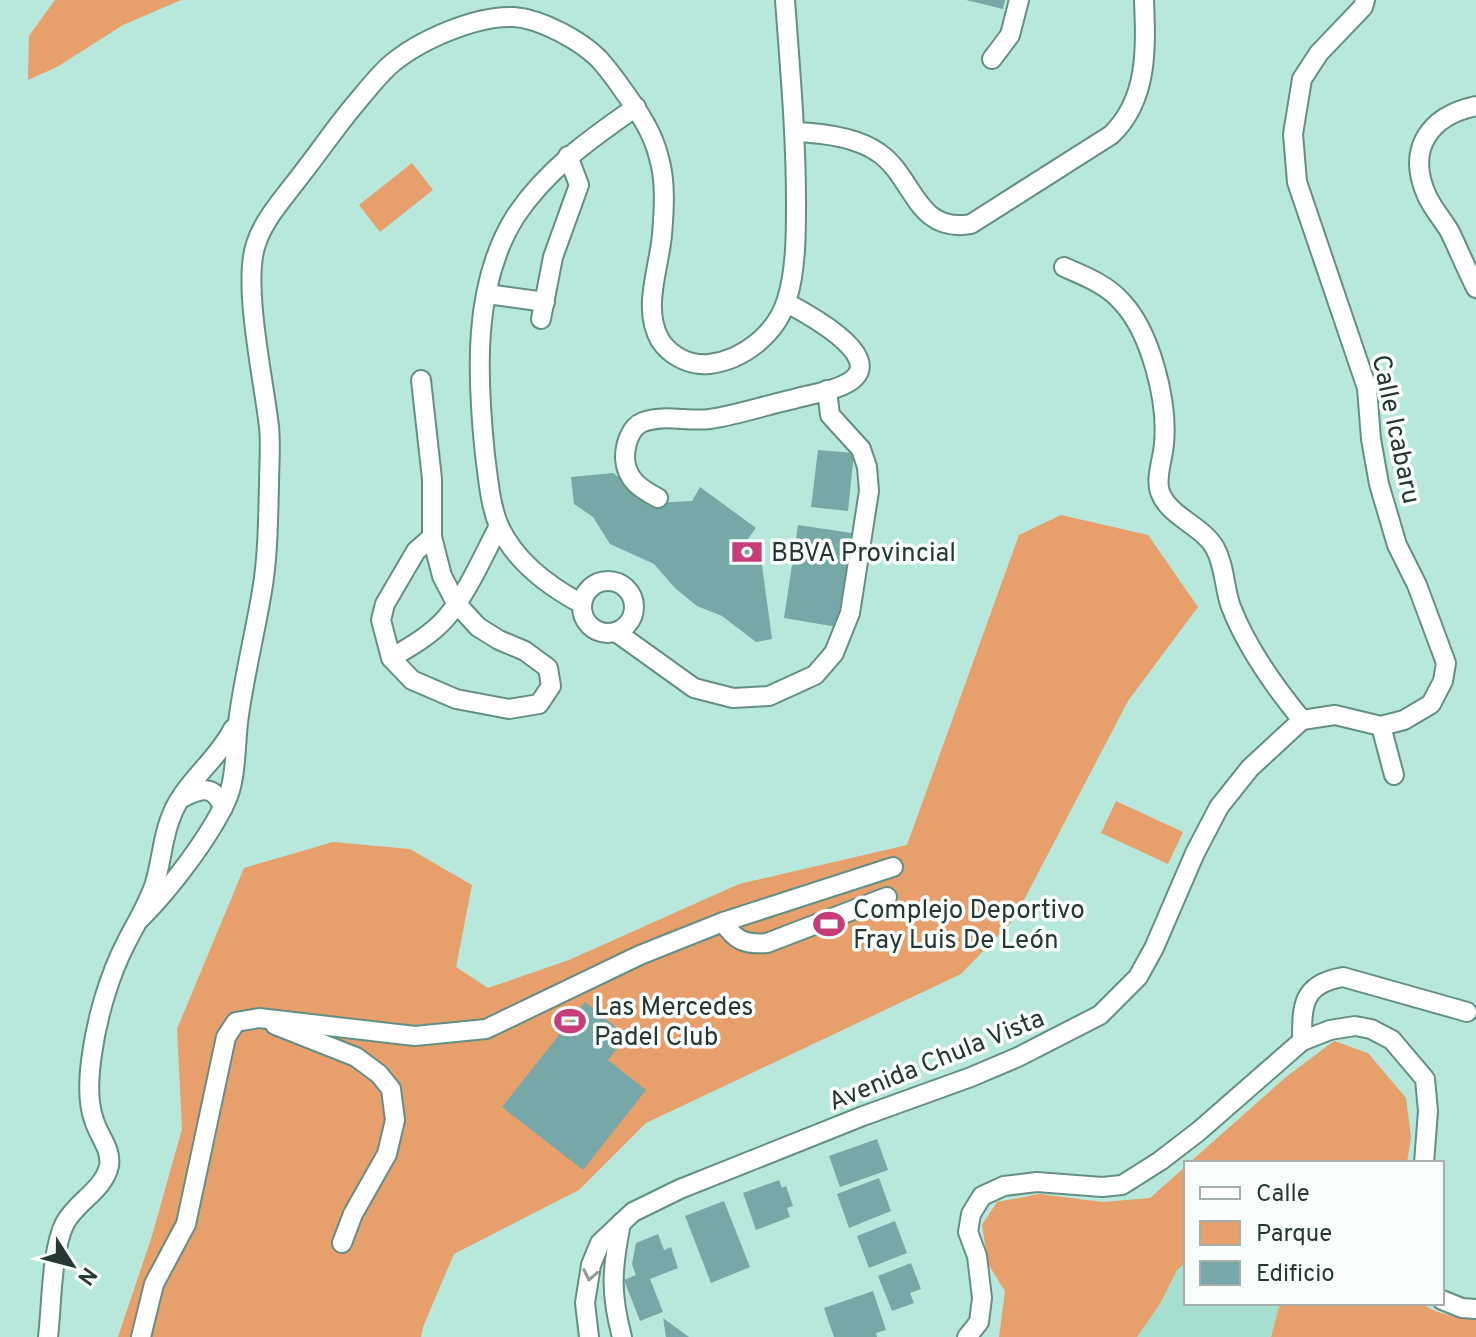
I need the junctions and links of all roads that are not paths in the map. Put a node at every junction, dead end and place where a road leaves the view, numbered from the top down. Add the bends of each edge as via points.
1 (785, 0) edge
2 (1019, 0) edge
3 (1144, 0) edge
4 (1365, 0) edge
5 (992, 59) dead end
6 (1476, 106) edge
7 (636, 107) junction
8 (795, 132) junction
9 (568, 156) junction
10 (1064, 267) dead end
11 (1476, 288) edge
12 (487, 294) junction
13 (787, 303) junction
14 (421, 380) dead end
15 (827, 390) junction
16 (658, 498) dead end
17 (499, 526) junction
18 (432, 537) junction
19 (456, 603) junction
20 (582, 604) junction
21 (616, 632) junction
22 (391, 658) junction
23 (238, 719) junction
24 (1302, 720) junction
25 (1381, 726) junction
26 (1394, 775) dead end
27 (180, 799) junction
28 (223, 808) junction
29 (167, 826) junction
30 (204, 838) junction
31 (893, 867) dead end
32 (887, 897) dead end
33 (141, 918) junction
34 (723, 922) junction
35 (1467, 1012) dead end
36 (259, 1018) junction
37 (1302, 1041) junction
38 (1424, 1161) edge
39 (621, 1223) junction
40 (342, 1243) dead end
41 (1444, 1301) edge
42 (1476, 1309) edge
43 (48, 1337) edge
44 (141, 1337) edge
45 (589, 1337) edge
46 (622, 1337) edge
47 (967, 1337) edge

1 - 8 street
2 - 5 street via 1010,35
3 - 8 street via 1142,78 1122,125 971,224 954,227 934,218 880,153 819,133
4 - 25 street, Calle Icabaru via 1302,79 1293,134 1297,182 1367,388 1379,484 1397,545 1446,663 1431,704
6 - 11 street via 1454,110 1426,132 1418,161 1427,195
7 - 9 street
7 - 13 street via 661,162 662,234 652,298 663,344 687,362 705,365 736,357 764,337
7 - 23 street via 596,56 560,33 514,17 471,23 424,43 388,67 283,199 256,244 253,268 269,433 267,548
8 - 13 street via 796,231
9 - 12 street via 515,218 498,250
9 - 12 street via 579,185 553,257 543,310
10 - 24 street via 1122,301 1138,325 1161,391 1164,443 1159,490 1169,507 1215,547 1243,633
12 - 17 street via 482,424
13 - 15 street via 855,350 857,374
14 - 18 street via 432,479
15 - 16 street via 712,419 640,423 630,435 626,470 637,486
15 - 21 street via 830,415 861,449 869,491 850,613 834,653 815,675 769,696 733,698 694,688
17 - 19 street
17 - 20 street via 521,559 555,590
18 - 19 street
18 - 22 street via 416,551 385,604 381,620
19 - 22 street via 437,626
19 - 22 street via 478,627 548,668 551,686 539,704 509,709 456,699 412,680
20 - 21 street via 594,629
20 - 21 street via 600,582 625,587 635,610
23 - 27 street via 227,742
23 - 28 street
24 - 25 street via 1335,715
24 - 39 street, Avenida Chula Vista via 1250,768 1219,807 1138,977 1100,1015 971,1077 680,1189
25 - 26 street
27 - 28 street via 210,790
27 - 29 street
28 - 30 street
29 - 30 street via 181,842
29 - 33 street
30 - 33 street
31 - 34 street
32 - 34 street via 767,943 736,939
33 - 43 street via 113,975 91,1056 92,1118 110,1162 105,1178 61,1233
34 - 36 street via 640,955 486,1029 415,1036
35 - 37 street via 1333,978 1311,990 1303,1005
36 - 40 street via 356,1057 391,1089 395,1120 387,1154
36 - 44 street via 236,1022 226,1037 186,1224 154,1284
37 - 38 street via 1355,1026 1392,1040 1425,1079
37 - 47 street via 1199,1131 1122,1185 1037,1182 1004,1186 982,1196 968,1232 982,1298 979,1322
39 -> 45 street, Avenida Chula Vista via 600,1243 591,1265 585,1303
39 - 46 street via 612,1267
41 - 42 street

